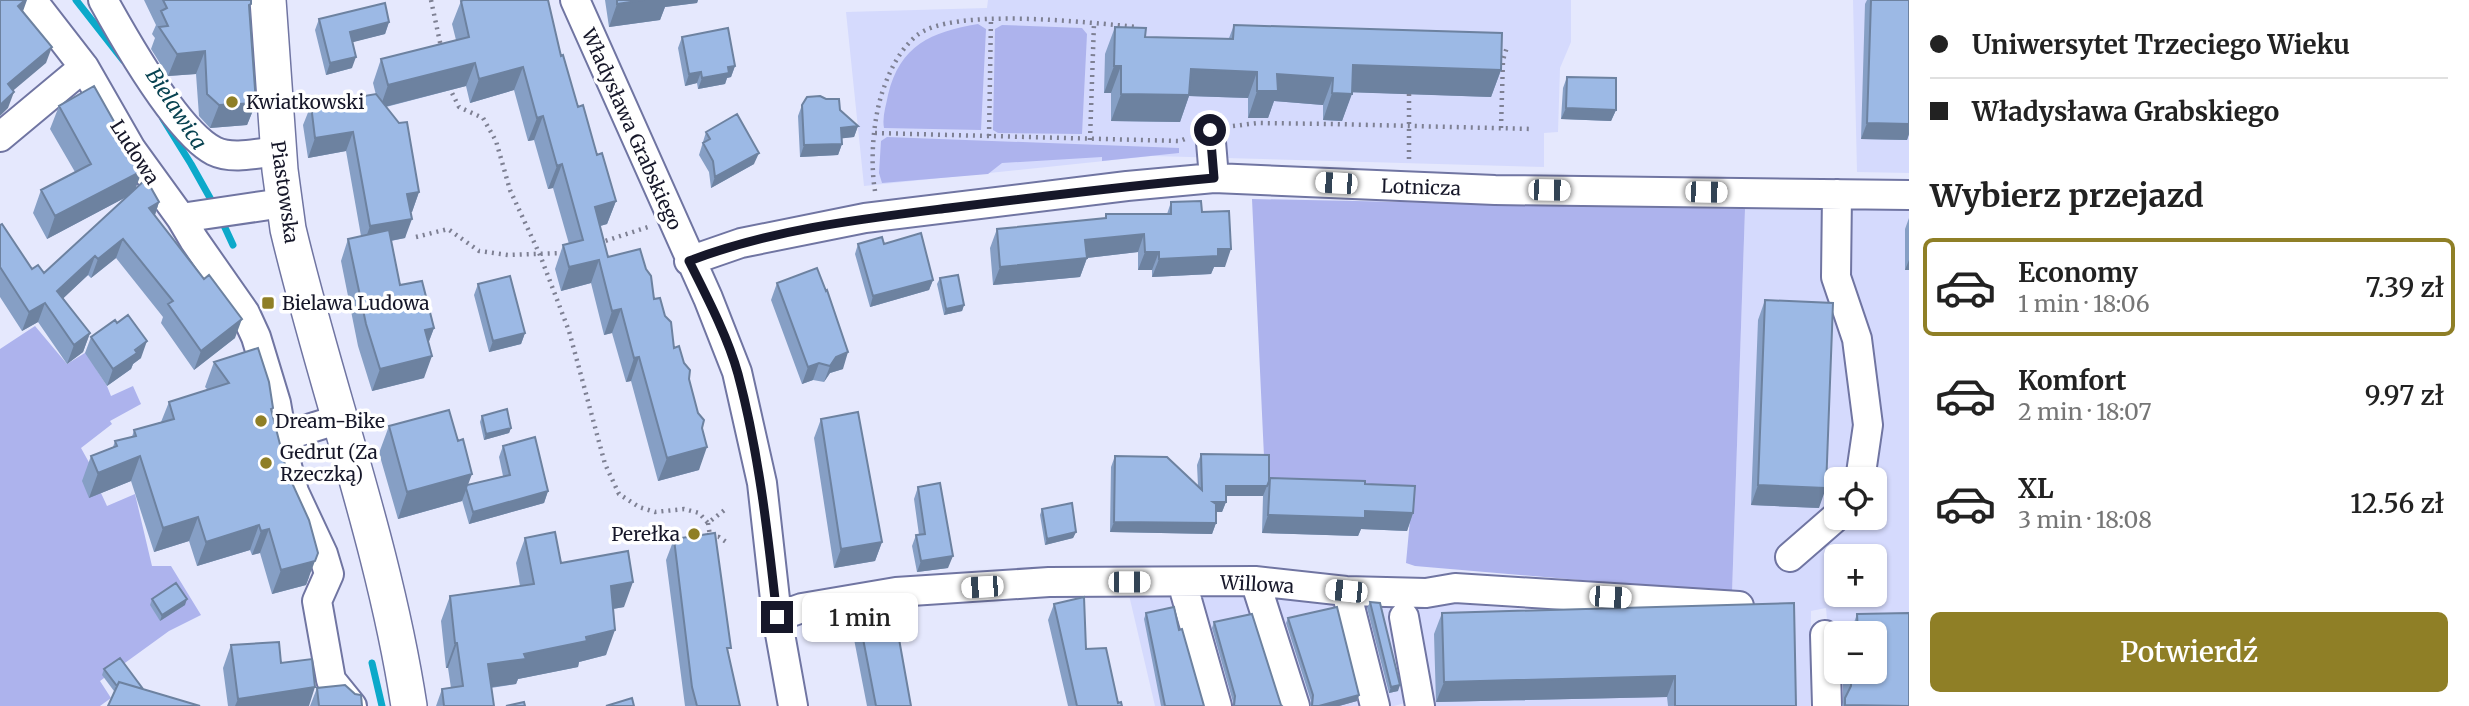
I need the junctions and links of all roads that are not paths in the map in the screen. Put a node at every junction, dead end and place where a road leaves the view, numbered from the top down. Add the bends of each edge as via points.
1 (33, 0) edge
2 (103, 0) edge
3 (268, 0) edge
4 (575, 0) edge
5 (84, 67) junction
6 (1222, 128) road end
7 (0, 137) edge
8 (278, 151) junction
9 (1214, 178) junction
10 (1837, 194) junction
11 (1909, 194) edge
12 (283, 202) junction
13 (194, 215) junction
14 (689, 261) junction
15 (340, 418) junction
16 (282, 437) junction
17 (1862, 467) edge
18 (1824, 527) edge
19 (1790, 557) dead end
20 (1255, 581) junction
21 (1182, 582) junction
22 (1346, 591) junction
23 (1740, 606) edge
24 (777, 617) junction
25 (1404, 617) dead end
26 (1826, 684) edge
27 (352, 706) edge
28 (409, 706) edge
29 (793, 706) edge
30 (1217, 706) edge
31 (1295, 706) edge
32 (1375, 706) edge
33 (1420, 706) edge
34 (1827, 706) edge

1 - 5 street, Ludowa
2 - 8 street via 192,135 227,154
3 - 8 main road, Piastowska
4 - 14 street, Władysława Grabskiego
5 - 7 street
5 - 13 street, Ludowa via 131,149
6 - 9 street
8 - 12 main road, Piastowska
9 - 10 street, Lotnicza via 1495,190
9 - 14 street, Lotnicza via 865,218 741,243
10 - 11 street, Lotnicza
10 - 17 street via 1836,277 1857,339 1868,425
12 - 13 street
12 - 15 main road, Piastowska
13 - 16 street, Ludowa via 194,240 251,325
14 - 24 street, Władysława Grabskiego via 737,372 761,483
15 - 16 street
15 - 28 main road, Piastowska via 386,584
16 - 27 street, Ludowa via 295,492 329,574 317,601 331,680
18 - 19 street
20 - 21 street, Willowa
20 - 22 street, Willowa
20 - 31 street
21 - 24 street, Willowa via 1049,582 896,592 802,608
21 - 30 street
22 - 23 street, Willowa via 1426,593 1455,587
22 - 32 street
24 - 29 street, Władysława Grabskiego
25 - 33 street
26 - 34 street

